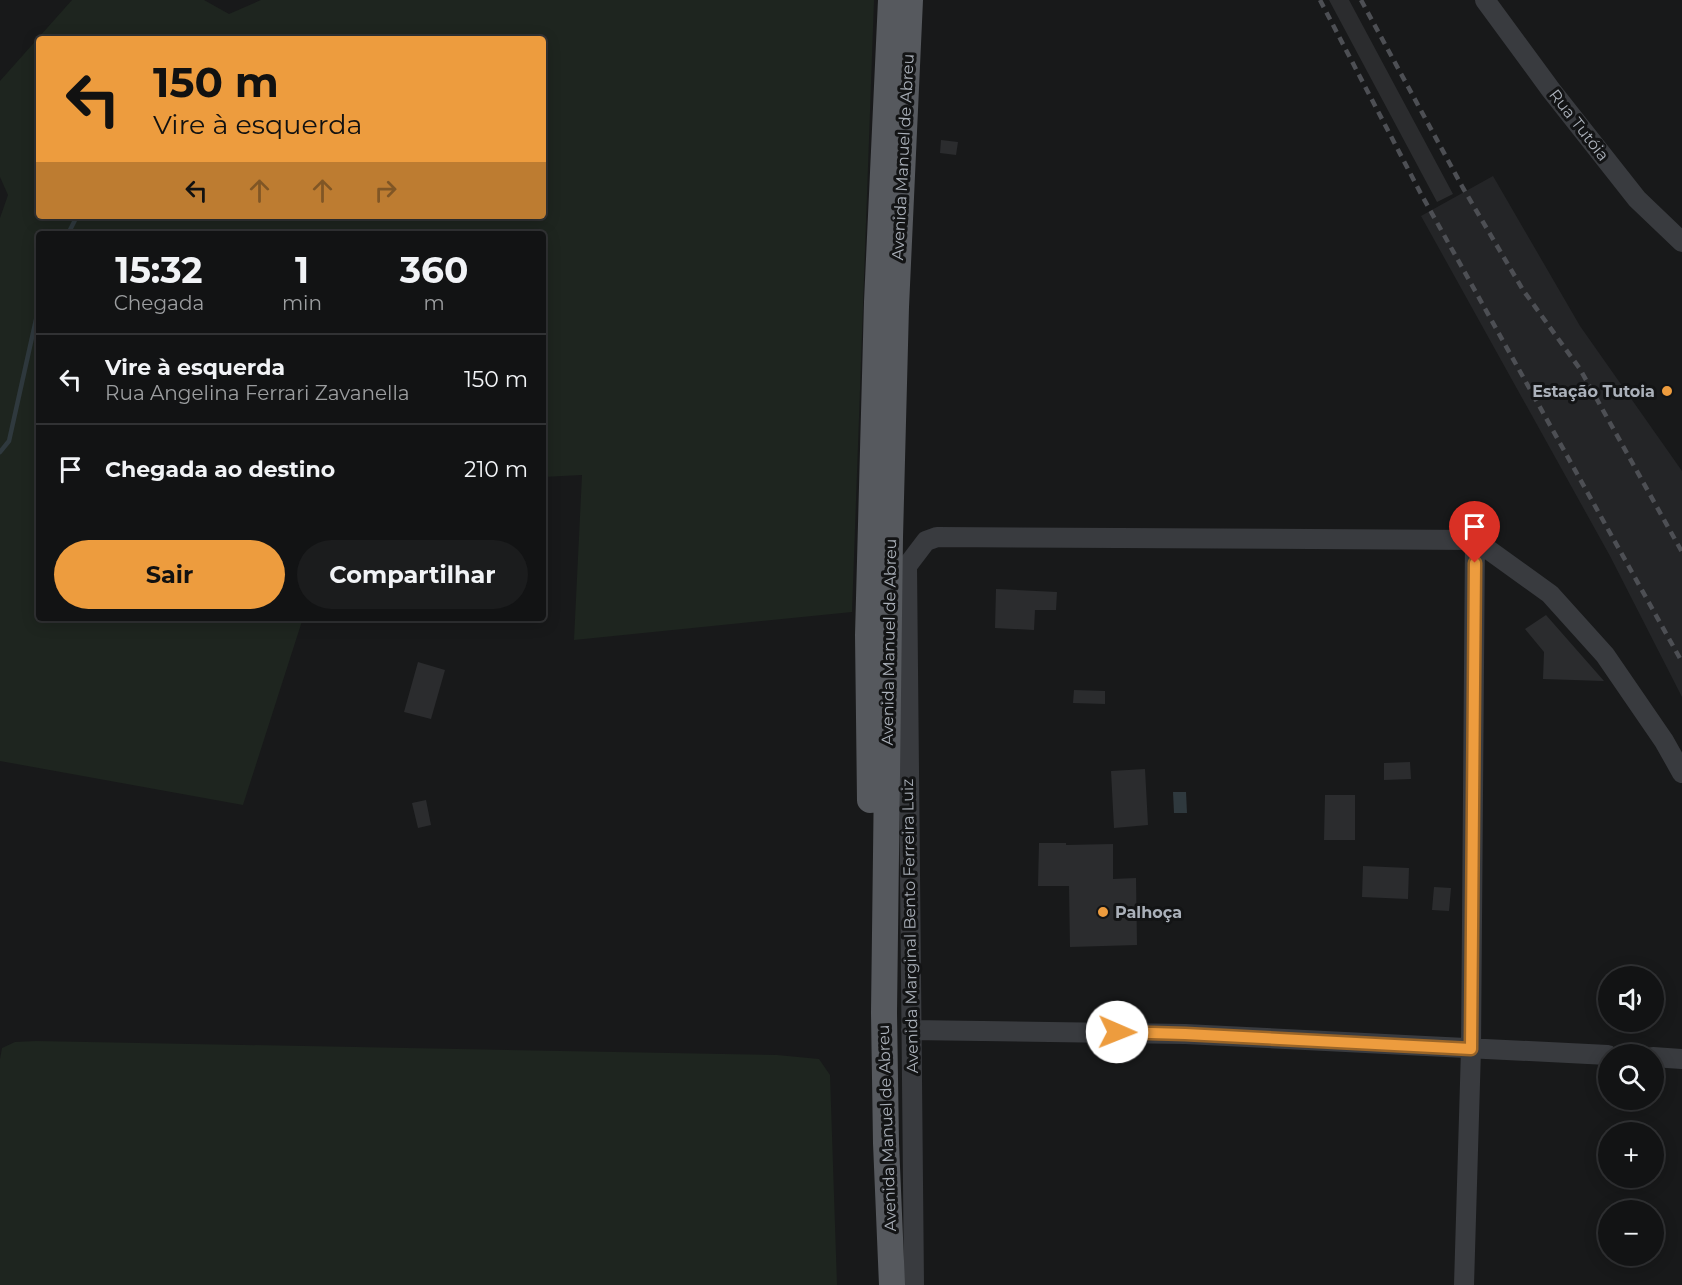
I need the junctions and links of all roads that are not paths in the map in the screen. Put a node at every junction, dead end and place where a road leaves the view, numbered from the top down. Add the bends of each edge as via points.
1 (891, 0) edge
2 (910, 0) edge
3 (1485, 0) edge
4 (1682, 242) edge
5 (1475, 540) junction
6 (1682, 772) edge
7 (911, 1029) junction
8 (1471, 1049) junction
9 (1598, 1055) edge
10 (1664, 1058) edge
11 (1682, 1059) edge
12 (875, 1285) edge
13 (892, 1285) edge
14 (914, 1285) edge
15 (1464, 1285) edge

1 - 12 main road, Avenida Manuel de Abreu via 868,636
2 - 13 main road, Avenida Manuel de Abreu via 890,537 884,1013
3 - 4 street, Rua Tutóia via 1637,199
5 - 6 street via 1550,594 1605,656
5 - 7 street, Avenida Marginal Bento Ferreira Luiz via 937,537 926,541 907,566
5 - 8 street
7 - 8 street via 1185,1034
7 - 14 street, Avenida Marginal Bento Ferreira Luiz
8 - 9 street
8 - 15 street
10 - 11 street

